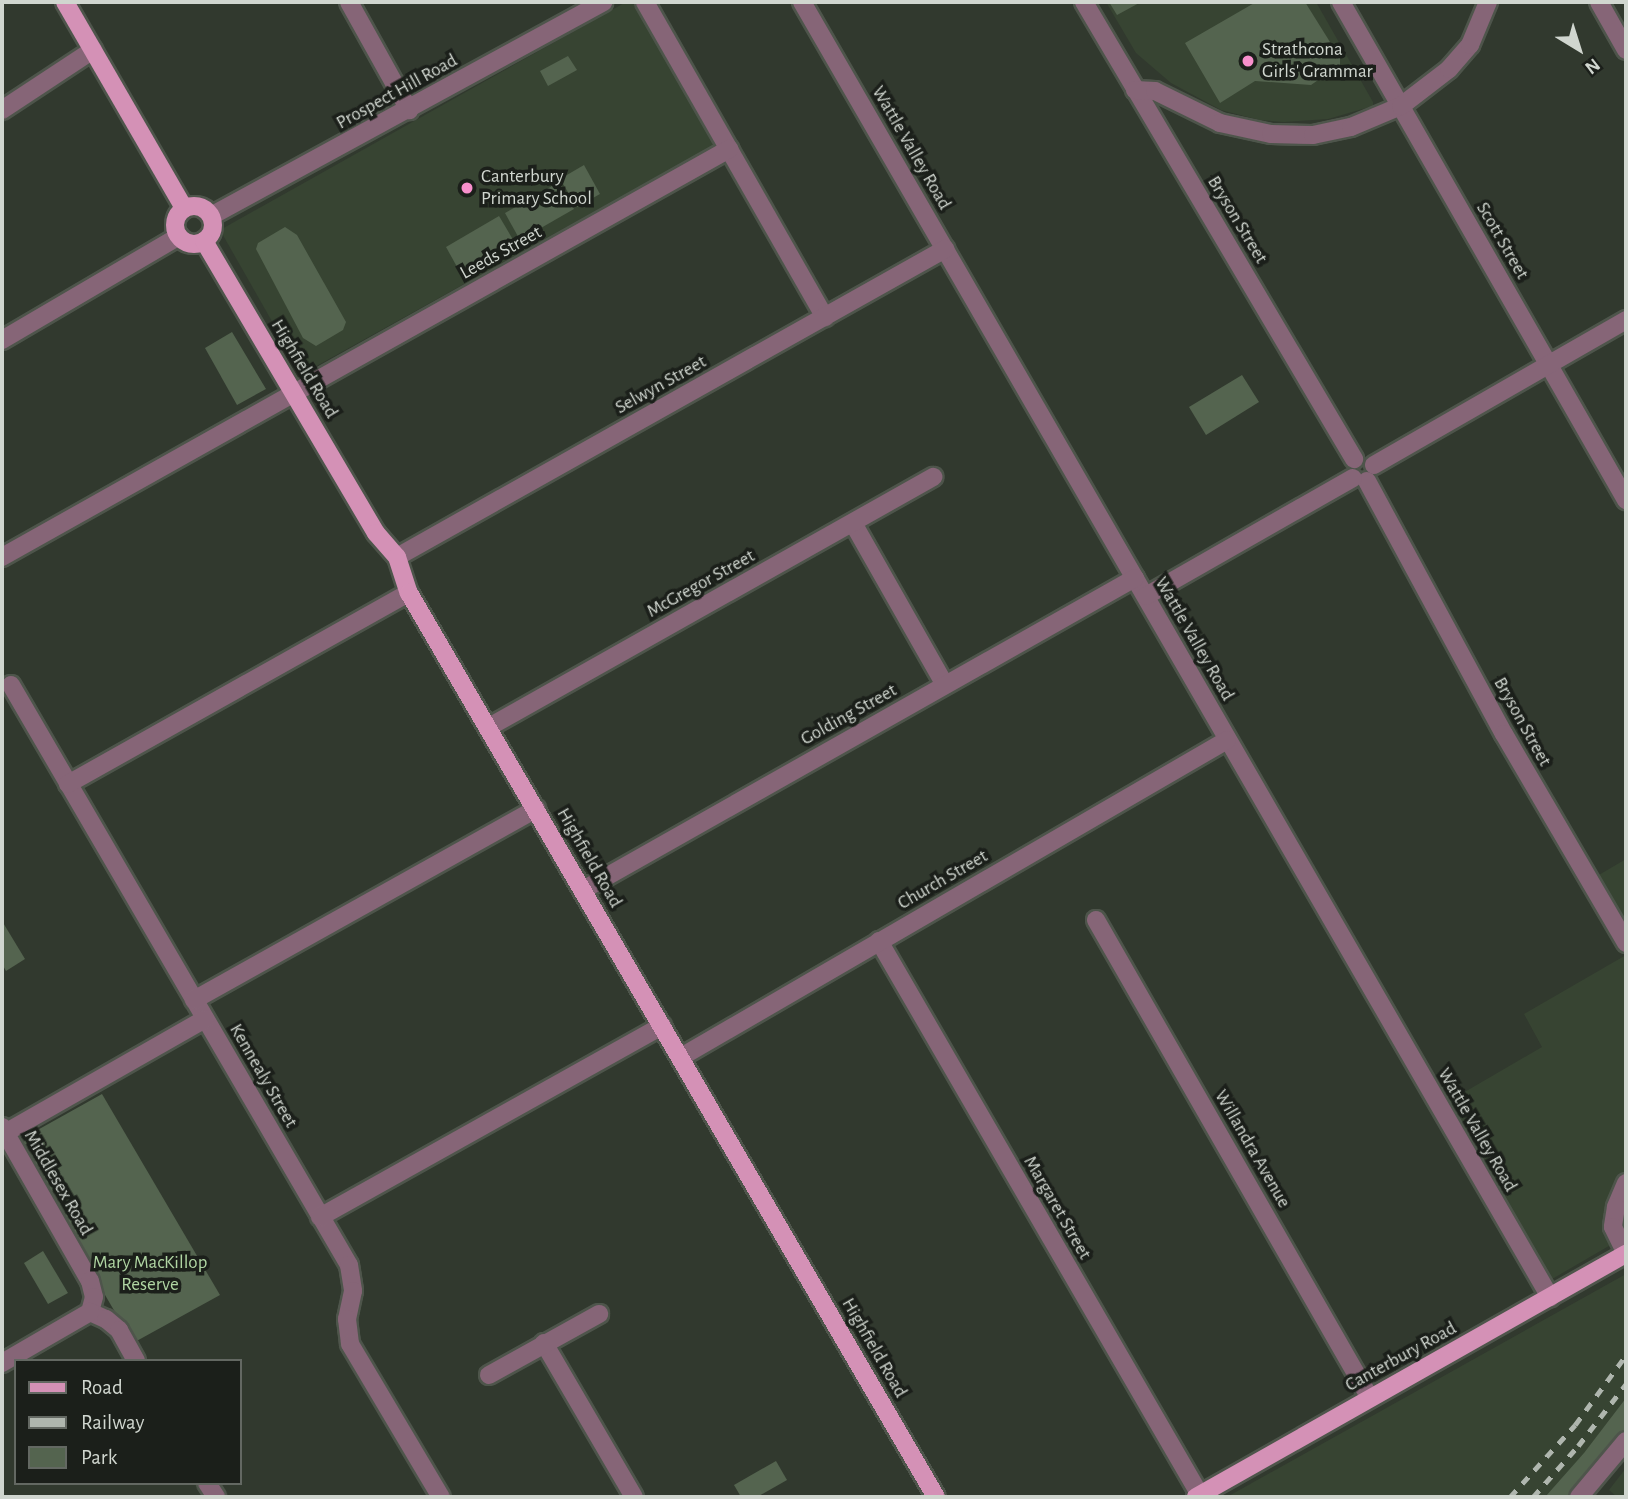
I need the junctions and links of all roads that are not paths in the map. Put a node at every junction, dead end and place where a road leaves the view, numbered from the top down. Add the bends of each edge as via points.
1 (65, 2) edge
2 (349, 2) edge
3 (603, 2) edge
4 (645, 2) edge
5 (802, 2) edge
6 (1084, 2) edge
7 (1341, 2) edge
8 (1488, 2) edge
9 (1608, 5) edge
10 (93, 50) junction
11 (1626, 50) edge
12 (1135, 90) junction
13 (1401, 106) junction
14 (5, 109) edge
15 (409, 110) junction
16 (729, 149) junction
17 (184, 208) junction
18 (211, 216) junction
19 (179, 236) junction
20 (204, 241) junction
21 (945, 249) junction
22 (825, 317) junction
23 (1626, 320) edge
24 (2, 341) edge
25 (1548, 364) junction
26 (293, 393) junction
27 (1365, 475) junction
28 (933, 477) dead end
29 (1626, 500) edge
30 (853, 523) junction
31 (2, 557) edge
32 (397, 557) junction
33 (1135, 578) junction
34 (409, 593) junction
35 (1146, 596) junction
36 (11, 685) dead end
37 (945, 685) junction
38 (489, 727) junction
39 (1227, 740) junction
40 (68, 784) junction
41 (536, 809) junction
42 (583, 890) junction
43 (1096, 920) dead end
44 (879, 941) junction
45 (1626, 943) edge
46 (194, 1000) junction
47 (205, 1019) junction
48 (662, 1026) junction
49 (681, 1057) junction
50 (4, 1130) edge
51 (1626, 1183) edge
52 (320, 1217) junction
53 (1626, 1254) edge
54 (1550, 1297) junction
55 (90, 1312) junction
56 (599, 1314) dead end
57 (544, 1343) junction
58 (135, 1359) edge
59 (2, 1363) edge
60 (489, 1375) dead end
61 (1370, 1398) junction
62 (1626, 1441) edge
63 (1198, 1496) edge
64 (441, 1497) edge
65 (635, 1497) edge
66 (936, 1497) edge
67 (1579, 1497) edge

1 - 10 main road
2 - 15 street
3 - 15 street, Prospect Hill Road
4 - 16 street
5 - 21 street, Wattle Valley Road
6 - 12 street, Bryson Street
7 - 13 street, Scott Street
8 - 13 street via 1470,45 1425,90
9 - 11 street
10 - 14 street
10 - 17 main road
12 - 13 street via 1155,91 1220,123 1271,134 1312,135 1351,127
12 - 27 street, Bryson Street via 1354,459 1363,456
13 - 25 street, Scott Street
15 - 18 street, Prospect Hill Road
16 - 22 street
16 - 26 street, Leeds Street
17 - 18 main road via 200,208
17 - 19 main road via 176,219
18 - 20 main road via 212,229
19 - 20 main road via 189,243
19 - 24 street
20 - 26 main road, Highfield Road
21 - 22 street, Selwyn Street
21 - 33 street, Wattle Valley Road
22 - 32 street, Selwyn Street
23 - 25 street
25 - 27 street
25 - 29 street, Scott Street
26 - 31 street, Leeds Street
26 - 32 main road, Highfield Road via 376,533
27 - 35 street
27 - 45 street, Bryson Street via 1504,734
28 - 30 street, McGregor Street
30 - 37 street
30 - 38 street, McGregor Street
32 - 34 main road, Highfield Road
33 - 35 street, Wattle Valley Road
33 - 37 street, Golding Street
34 - 38 main road, Highfield Road
34 - 40 street
35 - 39 street, Wattle Valley Road
36 - 40 street, Kennealy Street
37 - 42 street, Golding Street
38 - 41 main road, Highfield Road
39 - 44 street, Church Street
39 - 54 street, Wattle Valley Road
40 - 46 street, Kennealy Street
41 - 42 main road, Highfield Road
41 - 46 street
42 - 48 main road, Highfield Road
43 - 61 street, Willandra Avenue
44 - 49 street, Church Street
44 - 63 street, Margaret Street
46 - 47 street, Kennealy Street
47 - 50 street
47 - 52 street, Kennealy Street
48 - 49 main road, Highfield Road
48 - 52 street
49 - 66 main road, Highfield Road
50 - 55 street, Middlesex Road via 90,1281 94,1297
51 - 53 street via 1613,1227
52 - 64 street, Kennealy Street via 349,1265 353,1291 346,1319 350,1344
53 - 54 main road, Canterbury Road
54 - 61 main road, Canterbury Road
55 - 58 street via 118,1330
55 - 59 street
56 - 57 street
57 - 60 street
57 - 65 street
61 - 63 main road, Canterbury Road
62 - 67 street

